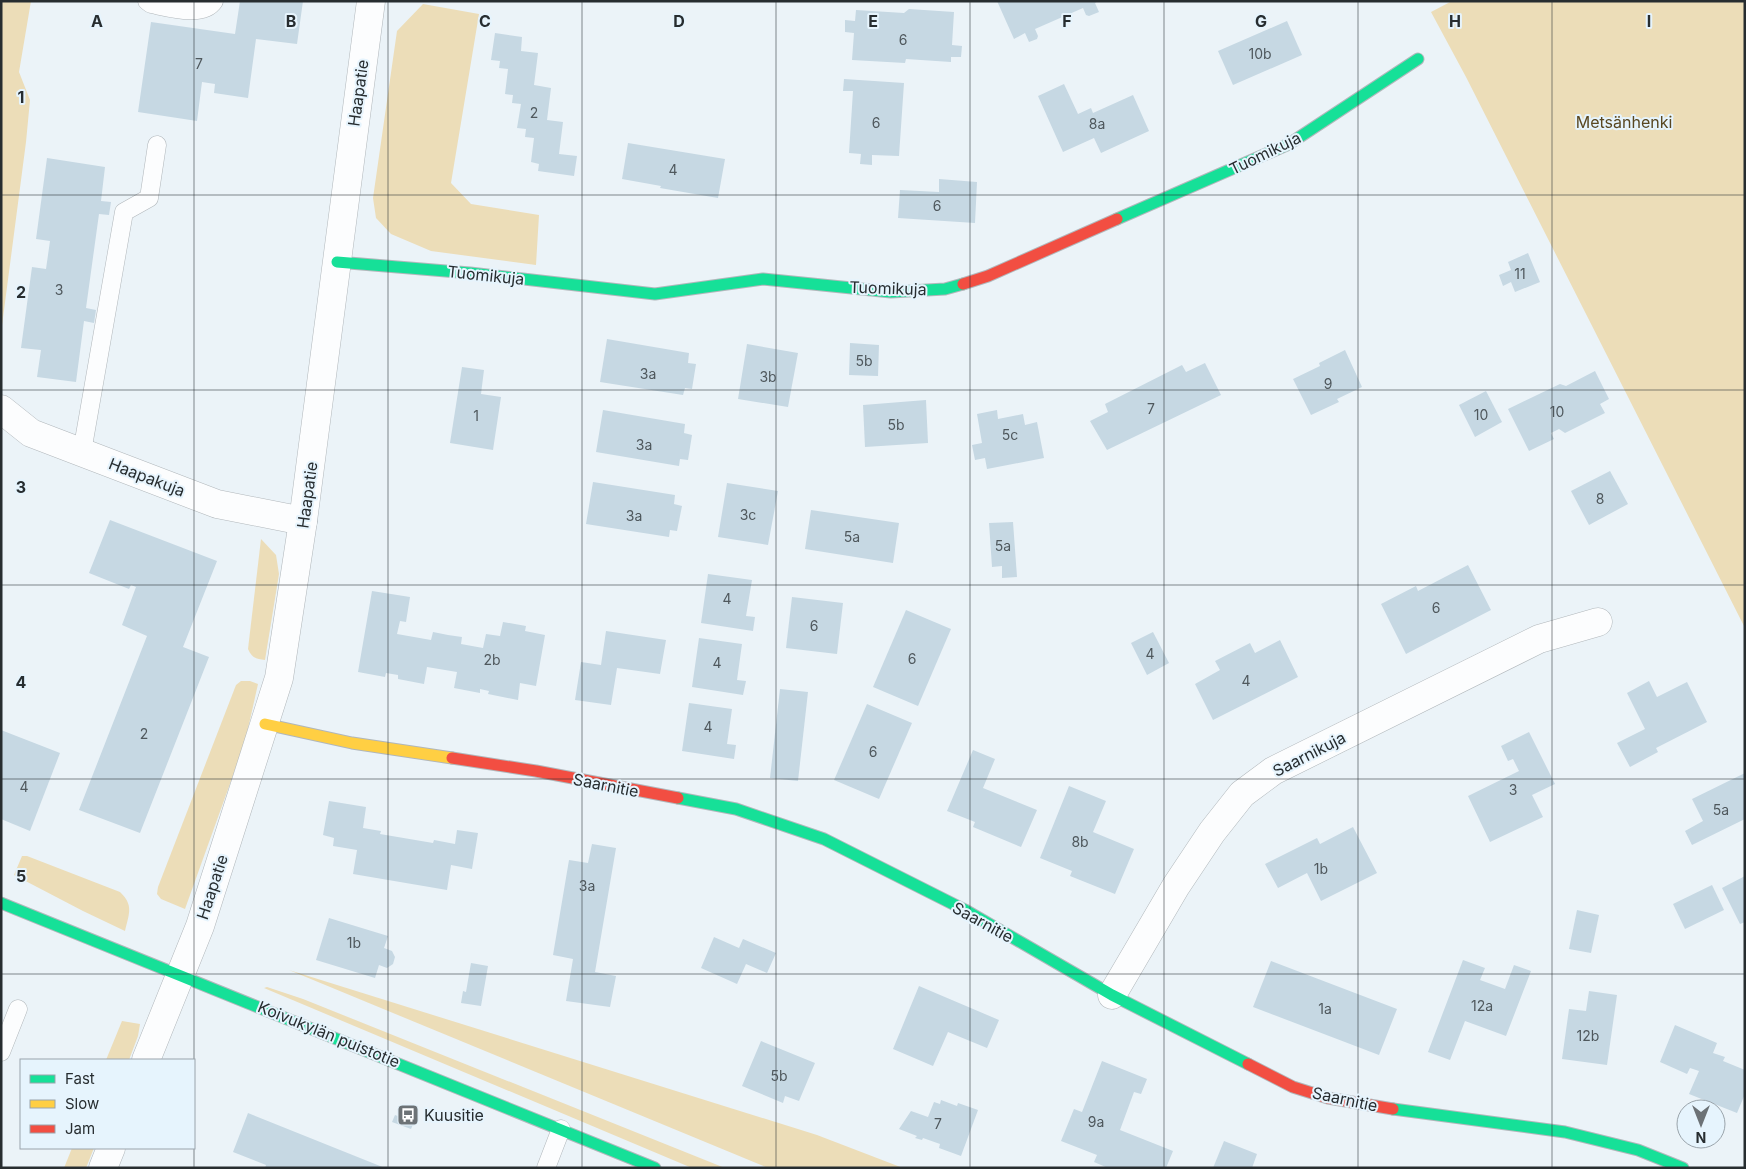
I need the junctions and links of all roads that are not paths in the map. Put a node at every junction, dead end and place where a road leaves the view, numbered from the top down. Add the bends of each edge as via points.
1 (147, 1) edge
2 (214, 1) edge
3 (371, 1) edge
4 (1418, 59) dead end
5 (158, 144) dead end
6 (337, 262) junction
7 (1, 409) edge
8 (82, 452) junction
9 (303, 521) junction
10 (1598, 622) dead end
11 (265, 724) junction
12 (1, 904) edge
13 (181, 975) junction
14 (1112, 995) junction
15 (18, 1009) dead end
16 (1, 1052) edge
17 (146, 1059) edge
18 (561, 1129) junction
19 (111, 1149) edge
20 (103, 1168) edge
21 (546, 1168) edge
22 (655, 1168) edge
23 (1683, 1168) edge

1 - 2 lane via 198,10 211,6
3 - 6 street, Haapatie
4 - 6 street, Tuomikuja via 1289,144 988,276 944,289 891,292 763,279 655,294
5 - 8 lane via 149,198 124,212
6 - 9 street, Haapatie
7 - 8 street, Haapakuja via 31,433
8 - 9 street, Haapakuja via 217,504
9 - 11 street, Haapatie via 279,678
10 - 14 street, Saarnikuja via 1539,639 1273,771 1242,794 1176,886
11 - 13 street, Haapatie
11 - 14 street, Saarnitie via 352,743 536,772 736,810 824,839 965,910
12 - 13 street, Koivukylän puistotie
13 - 17 street
13 - 18 street, Koivukylän puistotie
14 - 23 street, Saarnitie via 1293,1087 1328,1098 1565,1132 1638,1150
15 - 16 lane
18 - 21 lane
18 - 22 street, Koivukylän puistotie
19 - 20 street

